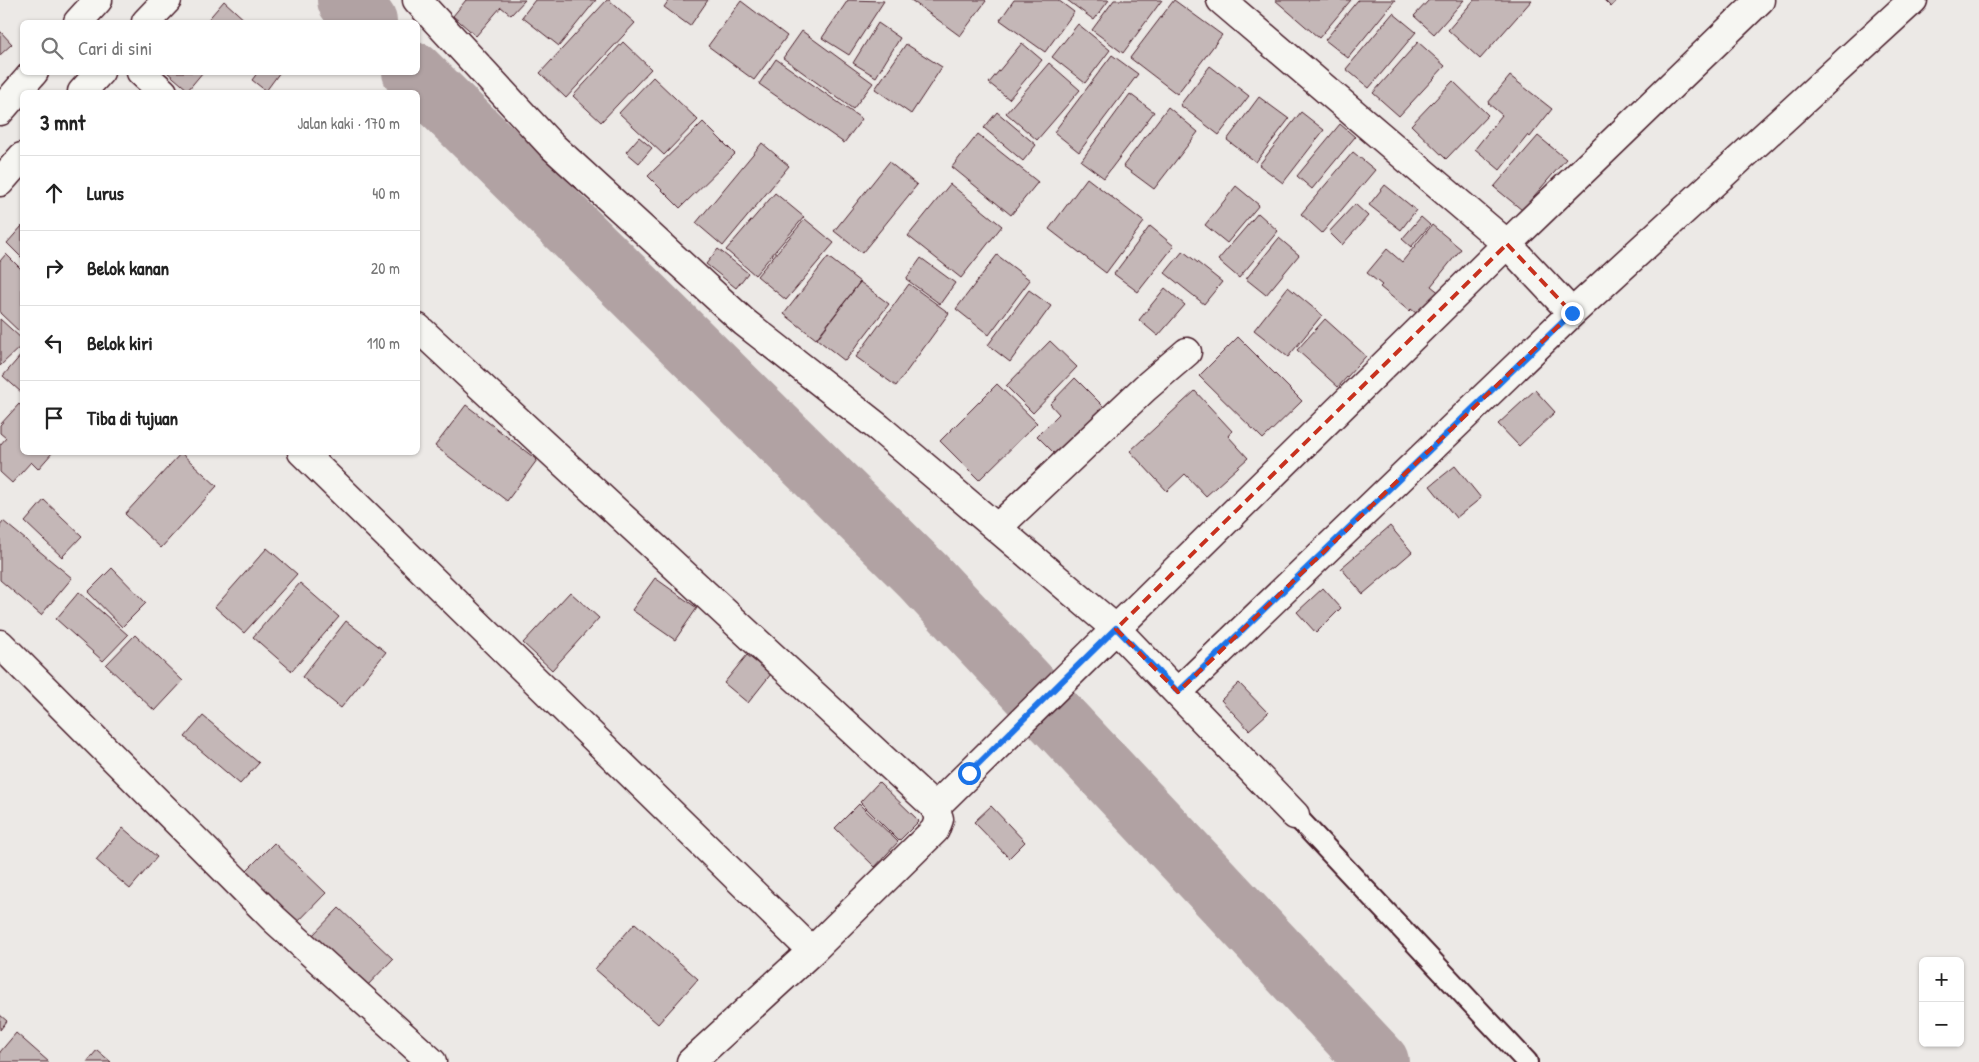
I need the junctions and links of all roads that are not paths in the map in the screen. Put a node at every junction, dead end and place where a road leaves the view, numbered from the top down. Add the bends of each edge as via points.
1 (98, 0) edge
2 (167, 0) edge
3 (417, 0) edge
4 (1760, 0) edge
5 (1913, 0) edge
6 (1223, 1) edge
7 (80, 20) edge
8 (148, 20) edge
9 (31, 75) edge
10 (97, 75) edge
11 (144, 75) edge
12 (84, 90) edge
13 (161, 90) edge
14 (0, 111) edge
15 (1506, 244) junction
16 (1572, 313) junction
17 (420, 330) edge
18 (1187, 352) dead end
19 (305, 455) edge
20 (997, 528) junction
21 (1108, 636) junction
22 (0, 644) edge
23 (1178, 692) junction
24 (935, 806) junction
25 (1295, 815) joint
26 (812, 951) junction
27 (432, 1062) edge
28 (691, 1062) edge
29 (1527, 1062) edge

1 - 7 main road
2 - 8 main road
3 - 20 main road via 550,144 744,322 879,428
4 - 15 main road
5 - 16 main road
6 - 15 main road
9 - 14 main road
10 - 12 main road
11 - 13 main road
15 - 16 main road
15 - 21 main road
16 - 23 main road
17 - 24 main road
18 - 20 main road
19 - 26 main road
20 - 21 main road
21 - 23 main road
21 - 24 main road
22 - 27 main road via 274,919
23 - 25 main road
24 - 26 main road via 939,819 935,830
25 - 29 lane
26 - 28 main road

